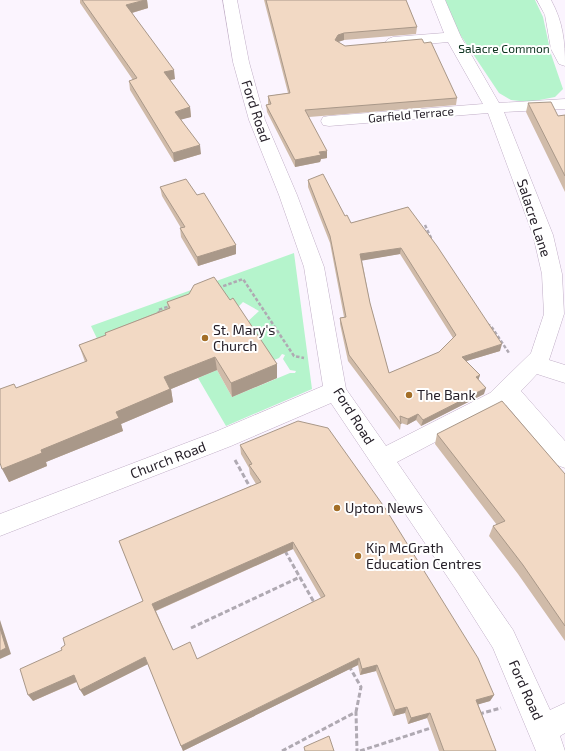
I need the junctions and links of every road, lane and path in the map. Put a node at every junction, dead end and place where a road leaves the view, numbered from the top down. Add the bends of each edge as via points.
1 (230, 0) edge
2 (438, 0) edge
3 (544, 0) edge
4 (453, 38) junction
5 (375, 43) edge
6 (565, 60) edge
7 (565, 104) edge
8 (494, 108) junction
9 (329, 121) dead end
10 (425, 225) dead end
11 (433, 243) edge
12 (215, 289) edge
13 (172, 305) edge
14 (162, 318) edge
15 (484, 322) edge
16 (328, 357) junction
17 (529, 370) junction
18 (565, 374) edge
19 (335, 391) junction
20 (507, 391) junction
21 (223, 439) junction
22 (565, 458) edge
23 (382, 459) junction
24 (254, 494) edge
25 (0, 525) edge
26 (284, 550) edge
27 (300, 577) junction
28 (319, 611) edge
29 (191, 628) dead end
30 (346, 659) edge
31 (530, 700) junction
32 (356, 712) junction
33 (478, 715) edge
34 (441, 725) edge
35 (553, 733) edge
36 (282, 751) edge
37 (359, 751) edge

1 - 16 street, Ford Road via 241,62 257,120 314,267
2 - 4 street, Salacre Lane
3 - 6 street via 552,15 559,49
4 - 5 street
4 - 8 street, Salacre Lane
7 - 8 street, Garfield Terrace
8 - 9 street, Garfield Terrace
8 - 17 street, Salacre Lane via 543,235 552,274 554,314 540,356
10 - 11 path
12 - 16 path via 243,279 294,356
13 - 14 path via 158,310
15 - 17 path
16 - 19 street, Ford Road
17 - 18 street
17 - 20 street, Salacre Lane
19 - 21 street, Church Road
19 - 23 street, Ford Road
20 - 22 street
20 - 23 street, Salacre Lane via 498,399
21 - 24 path
21 - 25 street, Church Road
23 - 31 street, Ford Road via 503,639
26 - 27 path
27 - 28 path
27 - 29 path
30 - 32 path via 361,687
31 - 33 path
31 - 35 street, Ford Road
32 - 36 path
32 - 37 path
34 - 37 path

